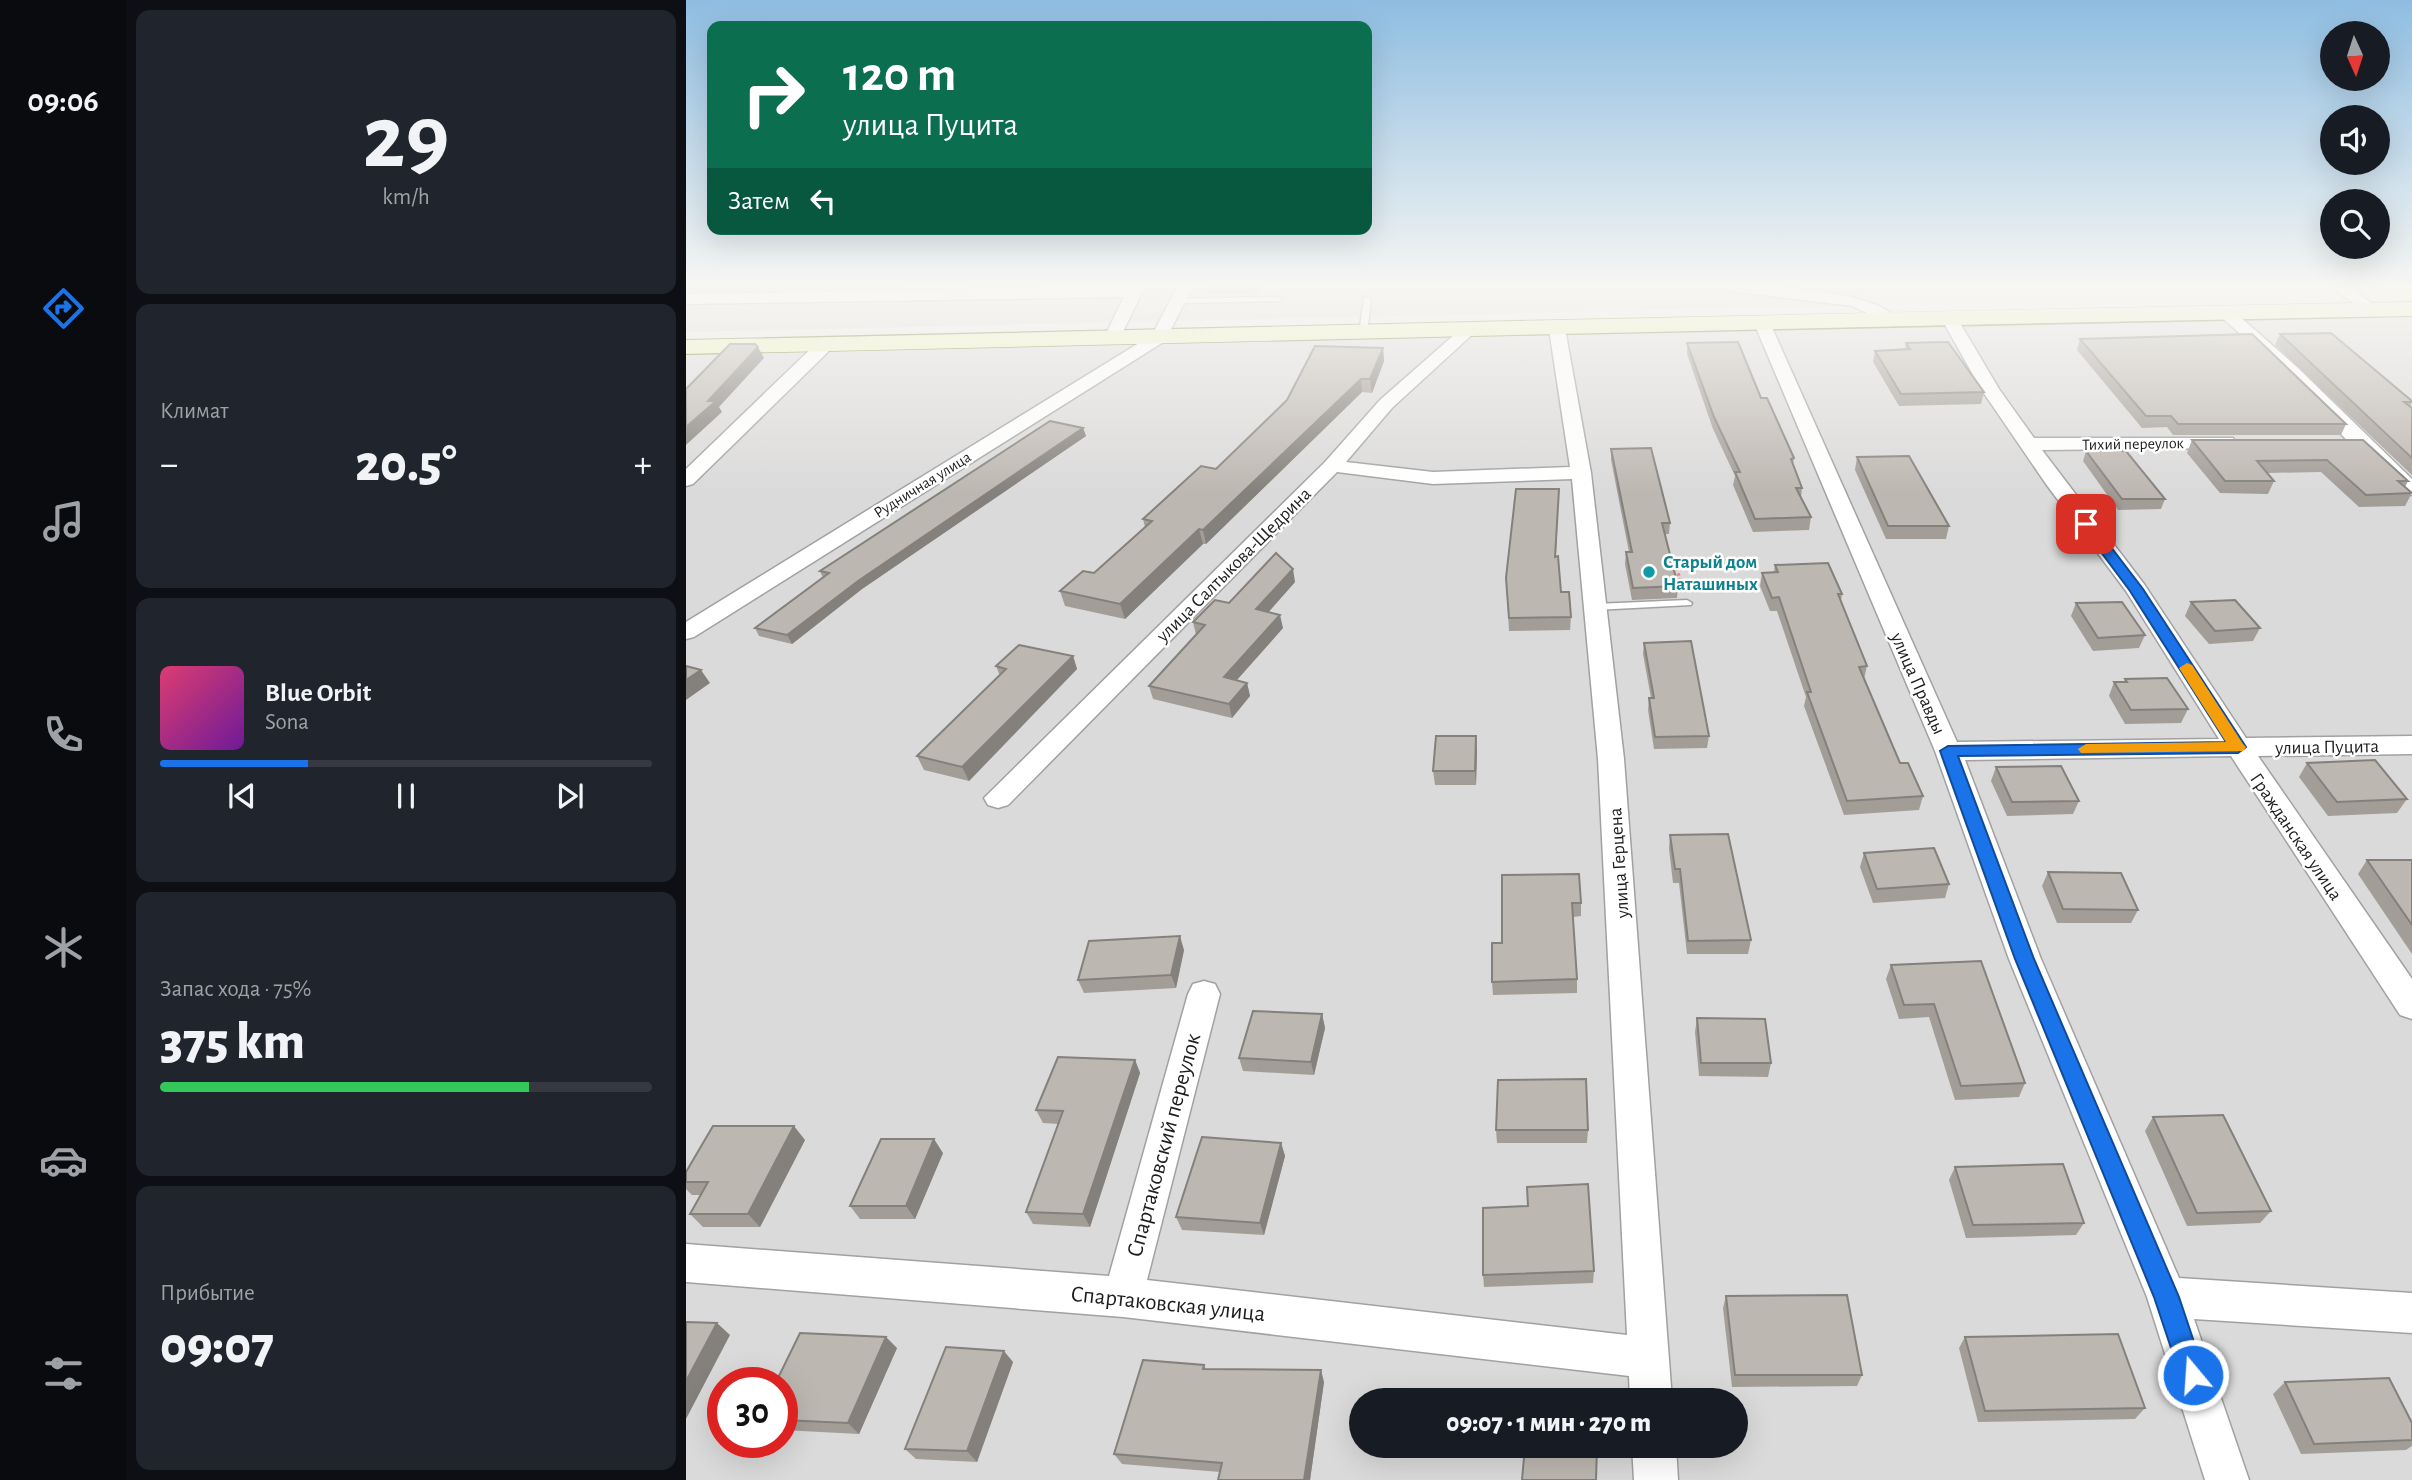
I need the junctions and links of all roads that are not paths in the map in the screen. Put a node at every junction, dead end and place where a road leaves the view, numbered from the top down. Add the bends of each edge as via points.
1 (815, 355) edge
2 (1132, 355) edge
3 (1441, 355) edge
4 (1561, 355) edge
5 (1776, 355) edge
6 (1970, 355) edge
7 (2273, 355) edge
8 (2243, 442) edge
9 (2028, 444) junction
10 (2337, 444) edge
11 (2363, 444) junction
12 (1332, 466) junction
13 (1581, 473) junction
14 (686, 480) edge
15 (2412, 489) edge
16 (1686, 603) dead end
17 (1595, 607) junction
18 (686, 632) edge
19 (2412, 745) edge
20 (2238, 747) junction
21 (1948, 751) junction
22 (998, 798) dead end
23 (1204, 994) dead end
24 (2412, 1005) edge
25 (686, 1263) edge
26 (1123, 1297) junction
27 (2166, 1297) junction
28 (2412, 1313) edge
29 (1648, 1358) junction
30 (1650, 1388) edge
31 (1655, 1458) edge
32 (1656, 1480) edge
33 (2227, 1480) edge

1 - 14 street
2 - 18 street, Рудничная улица
3 - 12 street, улица Салтыкова-Щедрина via 1386,404
4 - 13 street, улица Герцена
5 - 21 street, улица Правды
6 - 9 street, Гражданская улица
7 - 11 street
8 - 9 street, Тихий переулок
9 - 20 street, Гражданская улица via 2136,589
10 - 11 street
11 - 15 street
12 - 13 street via 1433,478
12 - 22 street, улица Салтыкова-Щедрина
13 - 17 street, улица Герцена
16 - 17 lane
17 - 29 street, улица Герцена via 1611,760
19 - 20 street, улица Пуцита
20 - 21 street, улица Пуцита
20 - 24 street, Гражданская улица
21 - 27 street, улица Правды via 2025,959
23 - 26 street, Спартаковский переулок
25 - 26 street, Спартаковская улица
26 - 29 street, Спартаковская улица
27 - 28 street
27 - 33 street, улица Правды
29 - 30 street, улица Герцена
31 - 32 street

